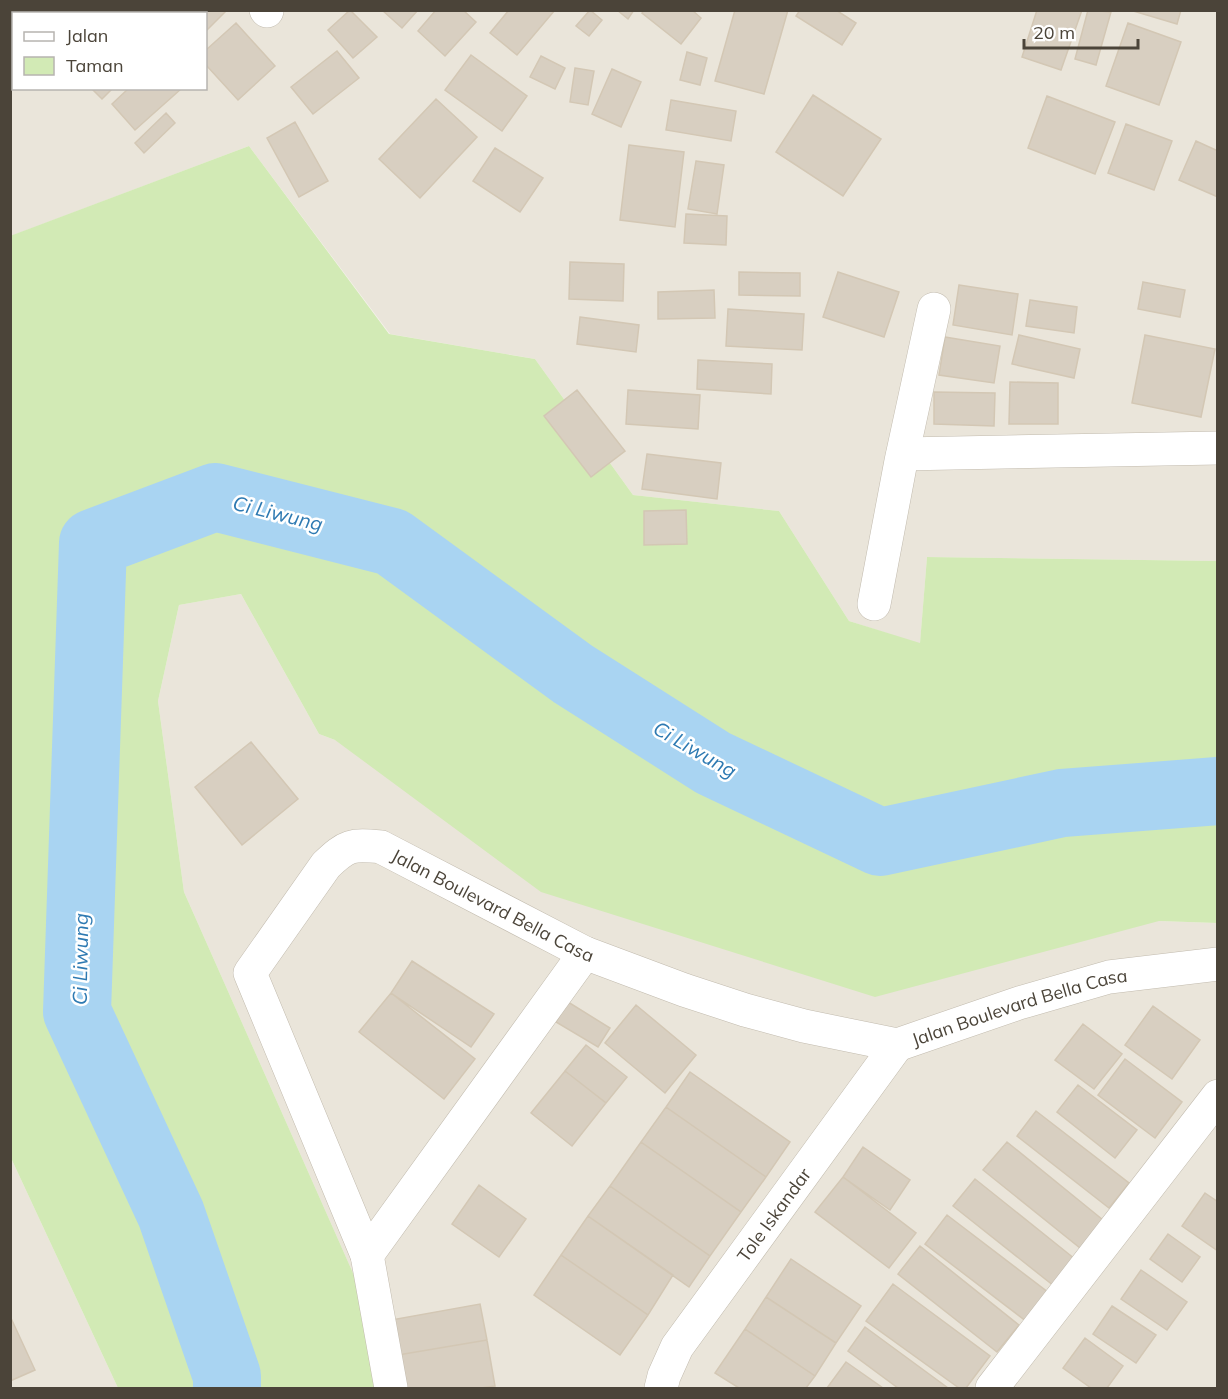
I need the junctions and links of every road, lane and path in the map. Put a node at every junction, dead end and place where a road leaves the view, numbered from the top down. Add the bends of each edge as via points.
1 (934, 309) dead end
2 (1218, 448) edge
3 (903, 454) junction
4 (874, 604) dead end
5 (585, 953) junction
6 (1218, 964) edge
7 (897, 1045) junction
8 (1218, 1096) edge
9 (367, 1255) junction
10 (392, 1389) edge
11 (661, 1389) edge
12 (992, 1389) edge

1 - 3 street
2 - 3 street
3 - 4 street
5 - 7 street, Jalan Boulevard Bella Casa via 745,1010
5 - 9 street
5 - 9 street, Jalan Boulevard Bella Casa via 381,847 351,846 326,865 250,973
6 - 7 street, Jalan Boulevard Bella Casa via 1110,977
7 - 11 street, Tole Iskandar via 678,1347
8 - 12 street
9 - 10 street, Jalan Boulevard Bella Casa

